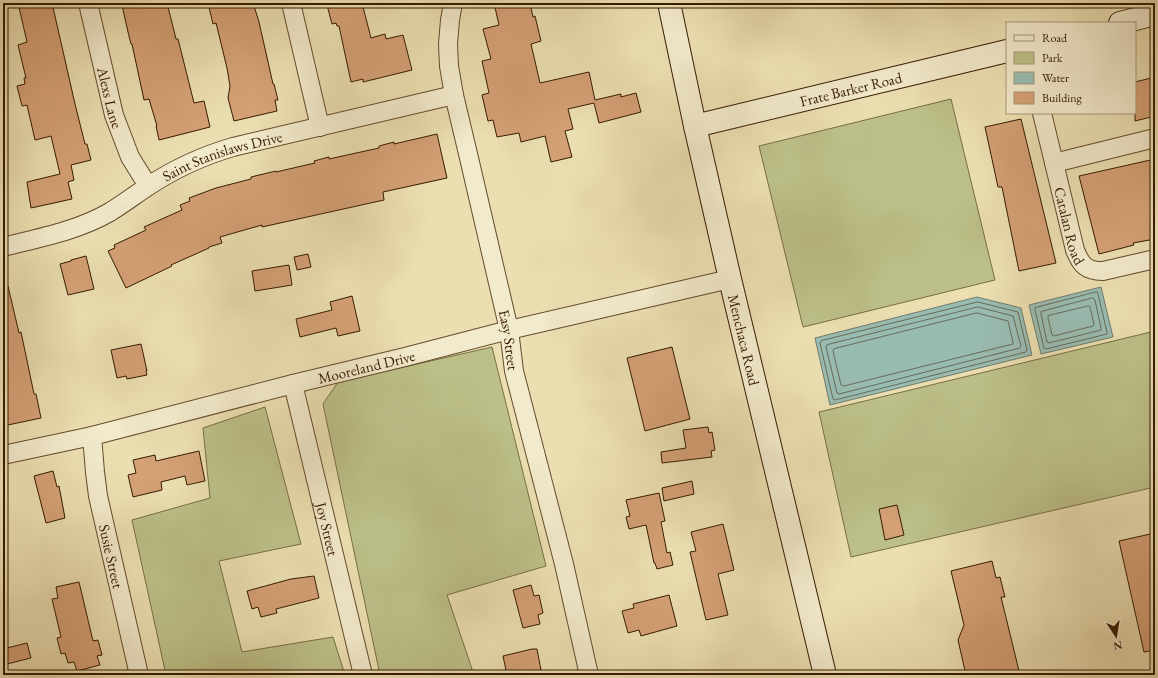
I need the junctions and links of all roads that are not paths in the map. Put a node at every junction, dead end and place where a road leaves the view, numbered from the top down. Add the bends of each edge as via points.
1 (88, 3) edge
2 (291, 3) edge
3 (453, 3) edge
4 (669, 3) edge
5 (1155, 14) edge
6 (1124, 22) edge
7 (1006, 51) edge
8 (454, 95) junction
9 (1042, 114) edge
10 (695, 126) junction
11 (320, 127) junction
12 (1155, 138) edge
13 (1054, 163) junction
14 (148, 186) junction
15 (3, 247) edge
16 (1155, 259) edge
17 (730, 279) junction
18 (509, 330) junction
19 (293, 384) junction
20 (92, 436) junction
21 (3, 455) edge
22 (139, 675) edge
23 (364, 675) edge
24 (589, 675) edge
25 (825, 675) edge

1 - 14 street, Alexs Lane via 114,115 130,157
2 - 11 street
3 - 8 street, Easy Street via 448,44
4 - 10 main road, Menchaca Road
5 - 6 main road
7 - 10 main road, Frate Barker Road
8 - 11 street, Saint Stanislaws Drive
8 - 18 street, Easy Street
9 - 13 street, Catalan Road
10 - 17 main road, Menchaca Road
11 - 14 street, Saint Stanislaws Drive via 210,154
12 - 13 street
13 - 16 street, Catalan Road via 1075,250 1082,264 1095,271 1103,271
14 - 15 street, Saint Stanislaws Drive via 109,212 79,227
17 - 18 street, Mooreland Drive
17 - 25 main road, Menchaca Road
18 - 19 street, Mooreland Drive
18 - 24 street, Easy Street via 514,371 564,564
19 - 20 street, Mooreland Drive
19 - 23 street, Joy Street
20 - 21 street, Mooreland Drive
20 - 22 street, Susie Street via 98,496

